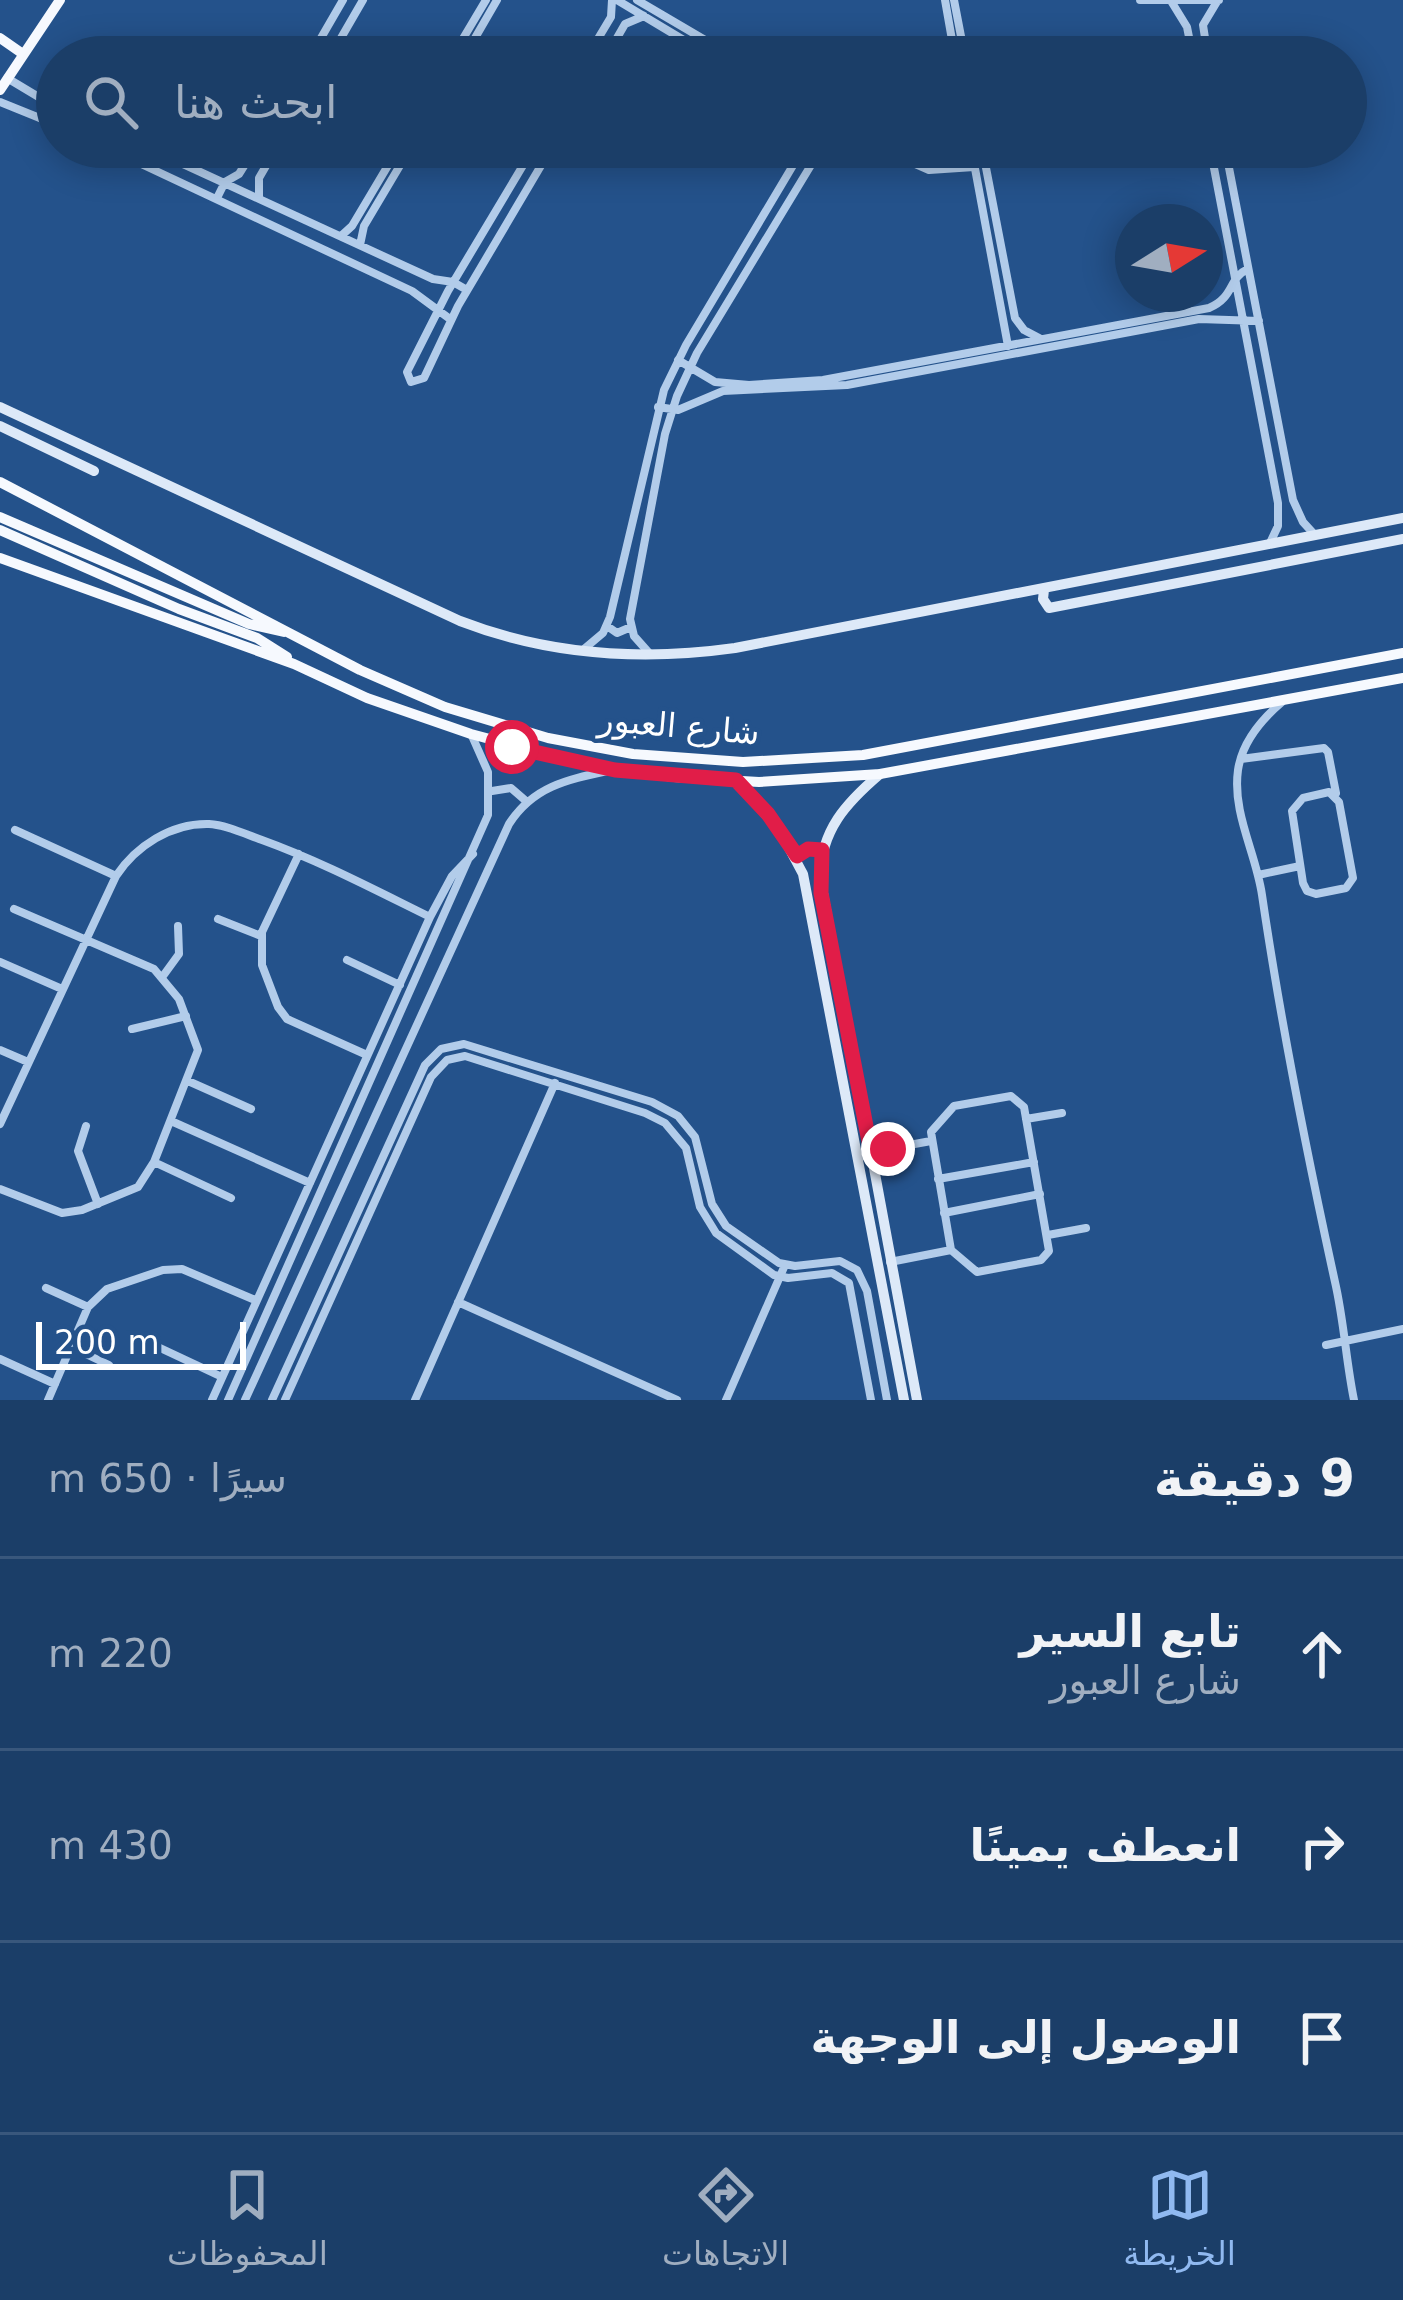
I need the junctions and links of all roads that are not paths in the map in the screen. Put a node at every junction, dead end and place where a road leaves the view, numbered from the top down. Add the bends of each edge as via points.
1 (60, 0) edge
2 (344, 0) edge
3 (363, 0) edge
4 (486, 0) edge
5 (497, 0) edge
6 (615, 0) edge
7 (638, 0) edge
8 (949, 0) edge
9 (1140, 0) edge
10 (1218, 0) edge
11 (1172, 1) edge
12 (646, 12) junction
13 (611, 16) junction
14 (1205, 18) junction
15 (1183, 20) junction
16 (625, 24) junction
17 (323, 36) edge
18 (342, 36) edge
19 (465, 36) edge
20 (476, 36) edge
21 (599, 36) edge
22 (618, 36) edge
23 (681, 36) edge
24 (693, 36) edge
25 (953, 36) edge
26 (958, 36) edge
27 (1187, 36) edge
28 (1206, 36) edge
29 (0, 38) edge
30 (23, 54) junction
31 (3, 84) edge
32 (36, 99) edge
33 (0, 102) edge
34 (36, 117) edge
35 (152, 168) edge
36 (182, 168) edge
37 (195, 168) edge
38 (241, 168) edge
39 (248, 168) edge
40 (264, 168) edge
41 (388, 168) edge
42 (397, 168) edge
43 (521, 168) edge
44 (539, 168) edge
45 (792, 168) edge
46 (809, 168) edge
47 (924, 168) edge
48 (959, 168) edge
49 (974, 168) edge
50 (986, 168) edge
51 (1214, 168) edge
52 (1229, 168) edge
53 (262, 172) junction
54 (177, 179) junction
55 (225, 182) junction
56 (217, 198) junction
57 (259, 198) junction
58 (277, 207) junction
59 (765, 214) junction
60 (776, 221) junction
61 (269, 223) junction
62 (357, 228) junction
63 (340, 236) junction
64 (359, 245) junction
65 (739, 257) junction
66 (750, 264) junction
67 (1247, 269) junction
68 (433, 279) junction
69 (1235, 280) junction
70 (453, 283) junction
71 (466, 290) junction
72 (423, 298) junction
73 (1223, 300) edge
74 (711, 303) junction
75 (722, 310) junction
76 (437, 312) junction
77 (1201, 312) edge
78 (1220, 312) edge
79 (1190, 317) junction
80 (1222, 318) junction
81 (450, 319) junction
82 (1259, 322) junction
83 (1244, 323) junction
84 (1043, 340) junction
85 (1008, 350) junction
86 (678, 360) junction
87 (690, 367) junction
88 (894, 372) junction
89 (715, 382) junction
90 (713, 394) junction
91 (0, 407) edge
92 (658, 407) junction
93 (672, 411) junction
94 (0, 426) edge
95 (57, 434) junction
96 (50, 450) junction
97 (94, 471) dead end
98 (0, 482) edge
99 (1299, 516) junction
100 (0, 517) edge
101 (1279, 518) junction
102 (1399, 519) edge
103 (0, 530) edge
104 (1315, 535) junction
105 (1401, 539) edge
106 (1270, 543) junction
107 (0, 558) edge
108 (1071, 584) junction
109 (1044, 590) junction
110 (1069, 603) junction
111 (607, 626) junction
112 (631, 626) junction
113 (293, 634) junction
114 (581, 650) junction
115 (1403, 652) edge
116 (651, 655) junction
117 (294, 664) junction
118 (376, 678) junction
119 (1403, 678) edge
120 (367, 698) junction
121 (1287, 698) junction
122 (471, 734) junction
123 (1241, 759) junction
124 (615, 770) junction
125 (880, 774) junction
126 (736, 780) junction
127 (491, 792) junction
128 (1336, 795) junction
129 (526, 801) junction
130 (15, 830) dead end
131 (822, 850) junction
132 (300, 853) junction
133 (474, 854) junction
134 (797, 856) junction
135 (1300, 866) junction
136 (1258, 875) junction
137 (116, 876) junction
138 (14, 909) dead end
139 (430, 917) junction
140 (218, 919) dead end
141 (178, 926) dead end
142 (261, 936) junction
143 (84, 940) junction
144 (347, 960) dead end
145 (0, 962) edge
146 (163, 976) junction
147 (400, 985) junction
148 (62, 989) junction
149 (186, 1016) junction
150 (132, 1029) dead end
151 (0, 1050) edge
152 (367, 1055) junction
153 (28, 1062) junction
154 (557, 1079) junction
155 (188, 1081) junction
156 (412, 1106) junction
157 (251, 1108) dead end
158 (1062, 1113) dead end
159 (1026, 1119) junction
160 (1, 1120) edge
161 (170, 1121) junction
162 (86, 1126) dead end
163 (931, 1141) junction
164 (871, 1152) junction
165 (154, 1162) junction
166 (1034, 1162) junction
167 (938, 1179) junction
168 (310, 1184) junction
169 (0, 1189) edge
170 (1040, 1194) junction
171 (231, 1198) dead end
172 (98, 1204) junction
173 (944, 1213) junction
174 (1086, 1228) dead end
175 (1048, 1235) junction
176 (951, 1250) junction
177 (890, 1262) junction
178 (785, 1265) junction
179 (780, 1277) junction
180 (46, 1288) dead end
181 (255, 1300) junction
182 (458, 1302) junction
183 (88, 1307) junction
184 (313, 1309) junction
185 (323, 1314) junction
186 (1403, 1329) edge
187 (1342, 1342) junction
188 (1326, 1345) dead end
189 (71, 1347) junction
190 (158, 1347) dead end
191 (0, 1359) edge
192 (109, 1365) dead end
193 (222, 1377) junction
194 (55, 1384) junction
195 (48, 1400) edge
196 (212, 1400) edge
197 (228, 1400) edge
198 (245, 1400) edge
199 (272, 1400) edge
200 (284, 1400) edge
201 (415, 1400) edge
202 (677, 1400) edge
203 (726, 1400) edge
204 (872, 1400) edge
205 (886, 1400) edge
206 (904, 1400) edge
207 (916, 1400) edge
208 (1354, 1400) edge

1 - 30 main road
2 - 17 street
3 - 18 street
4 - 19 street
5 - 20 street
6 - 12 street
6 - 13 street
7 - 12 street
8 - 25 street
8 - 26 street
9 - 11 street
10 - 11 street
10 - 14 street
11 - 15 street
12 - 16 street
12 - 23 street
12 - 24 street
13 - 16 street
13 - 21 street
14 - 15 street
14 - 28 street
15 - 27 street
16 - 22 street
29 - 30 main road
30 - 31 main road
31 - 32 street
33 - 34 street
35 - 54 street
36 - 54 street
37 - 55 street
38 - 55 street
39 - 53 street
40 - 53 street
41 - 62 street
42 - 62 street
43 - 70 street
44 - 71 street
45 - 59 street
46 - 60 street
47 - 48 street
49 - 85 street
50 - 84 street via 1016,318
51 - 69 street
52 - 67 street
53 - 57 street
54 - 56 street
55 - 56 street
55 - 57 street
56 - 61 street
57 - 58 street
58 - 61 street
58 - 63 street
59 - 60 street
59 - 65 street
60 - 66 street
61 - 72 street
62 - 63 street
62 - 64 street
63 - 64 street
64 - 68 street
65 - 66 street
65 - 74 street
66 - 75 street
67 - 69 street
67 - 82 street
68 - 70 street
68 - 72 street
69 - 73 street
69 - 83 street
70 - 71 street
70 - 76 street
71 - 81 street
72 - 76 street
74 - 75 street
74 - 86 street
75 - 87 street
76 - 81 street
76 - 81 street via 406,372 411,382 424,378
77 - 79 street
78 - 80 street
79 - 80 street
79 - 84 street
79 - 85 street
80 - 83 street
82 - 83 street
82 - 99 street
83 - 101 street
84 - 85 street
85 - 88 street
86 - 87 street
86 - 92 street
87 - 89 street
87 - 93 street
88 - 89 street
88 - 90 street via 815,389
89 - 90 street
90 - 93 street
91 - 95 street
92 - 93 street
92 - 111 street
93 - 112 street
94 - 96 street
95 - 96 street
95 - 114 street via 460,621
96 - 97 street
98 - 113 main road, شارع العبور
99 - 101 street via 1290,524
99 - 104 street
100 - 113 main road via 241,620
101 - 106 street
102 - 104 street
102 - 105 street
103 - 117 main road via 257,638
104 - 106 street
105 - 110 street
106 - 108 street
107 - 117 main road, شارع العبور
108 - 109 street
108 - 110 street
109 - 110 street via 1048,608
109 - 116 street via 735,648
111 - 112 street via 617,633
111 - 114 street
112 - 116 street
113 - 118 main road, شارع العبور
114 - 116 street
115 - 118 main road, شارع العبور via 895,751 785,762 655,757 548,738
117 - 120 main road, شارع العبور
118 - 120 main road
119 - 121 main road, شارع العبور
120 - 122 main road, شارع العبور
121 - 123 street
121 - 125 main road, شارع العبور
122 - 124 main road, شارع العبور
122 - 127 street
123 - 128 street via 1324,748
123 - 136 street via 1238,796
124 - 126 main road, شارع العبور
124 - 129 street via 555,784
125 - 126 main road, شارع العبور
125 - 131 street via 842,810
126 - 134 street
127 - 129 street via 511,788
127 - 133 street
128 - 135 street via 1308,795 1295,806
128 - 135 street via 1352,882 1311,893
129 - 198 street via 479,886
130 - 137 street
131 - 134 street
131 - 164 street via 821,893
132 - 137 street via 199,824 153,839
132 - 139 street
132 - 142 street
133 - 139 street
133 - 197 street
134 - 206 street
135 - 136 street
136 - 187 street
137 - 143 street
138 - 143 street
139 - 147 street
140 - 142 street
141 - 146 street via 179,954
142 - 152 street via 262,965 283,1016
143 - 146 street
143 - 148 street
144 - 147 street
145 - 148 street
146 - 149 street
147 - 152 street
148 - 153 street
149 - 150 street
149 - 155 street via 198,1050
151 - 153 street
152 - 168 street
153 - 160 street
154 - 156 street via 475,1046 452,1045 428,1060
154 - 178 street via 678,1116 699,1145 718,1215
154 - 179 street via 671,1128 689,1155 710,1227
154 - 182 street
155 - 157 street
155 - 161 street
156 - 184 street
156 - 185 street
158 - 159 street
159 - 163 street via 1011,1096 954,1106 934,1125
159 - 166 street
161 - 165 street
161 - 168 street
162 - 172 street via 78,1151
163 - 164 street
163 - 167 street
164 - 177 street
165 - 171 street
165 - 172 street via 138,1187
166 - 167 street
166 - 170 street
167 - 173 street
168 - 181 street
169 - 172 street via 53,1211
170 - 173 street
170 - 175 street
173 - 176 street
174 - 175 street
175 - 176 street via 1041,1260 982,1273
176 - 177 street
177 - 207 street
178 - 179 street
178 - 205 street via 840,1261 861,1275
179 - 203 street
179 - 204 street via 828,1272 846,1280
180 - 183 street
181 - 183 street via 172,1268 107,1289
181 - 193 street
182 - 201 street
182 - 202 street
183 - 189 street
184 - 185 street
184 - 199 street
185 - 200 street
186 - 187 street
187 - 188 street
187 - 208 street
189 - 192 street
189 - 194 street
190 - 193 street
191 - 194 street
193 - 196 street
194 - 195 street

